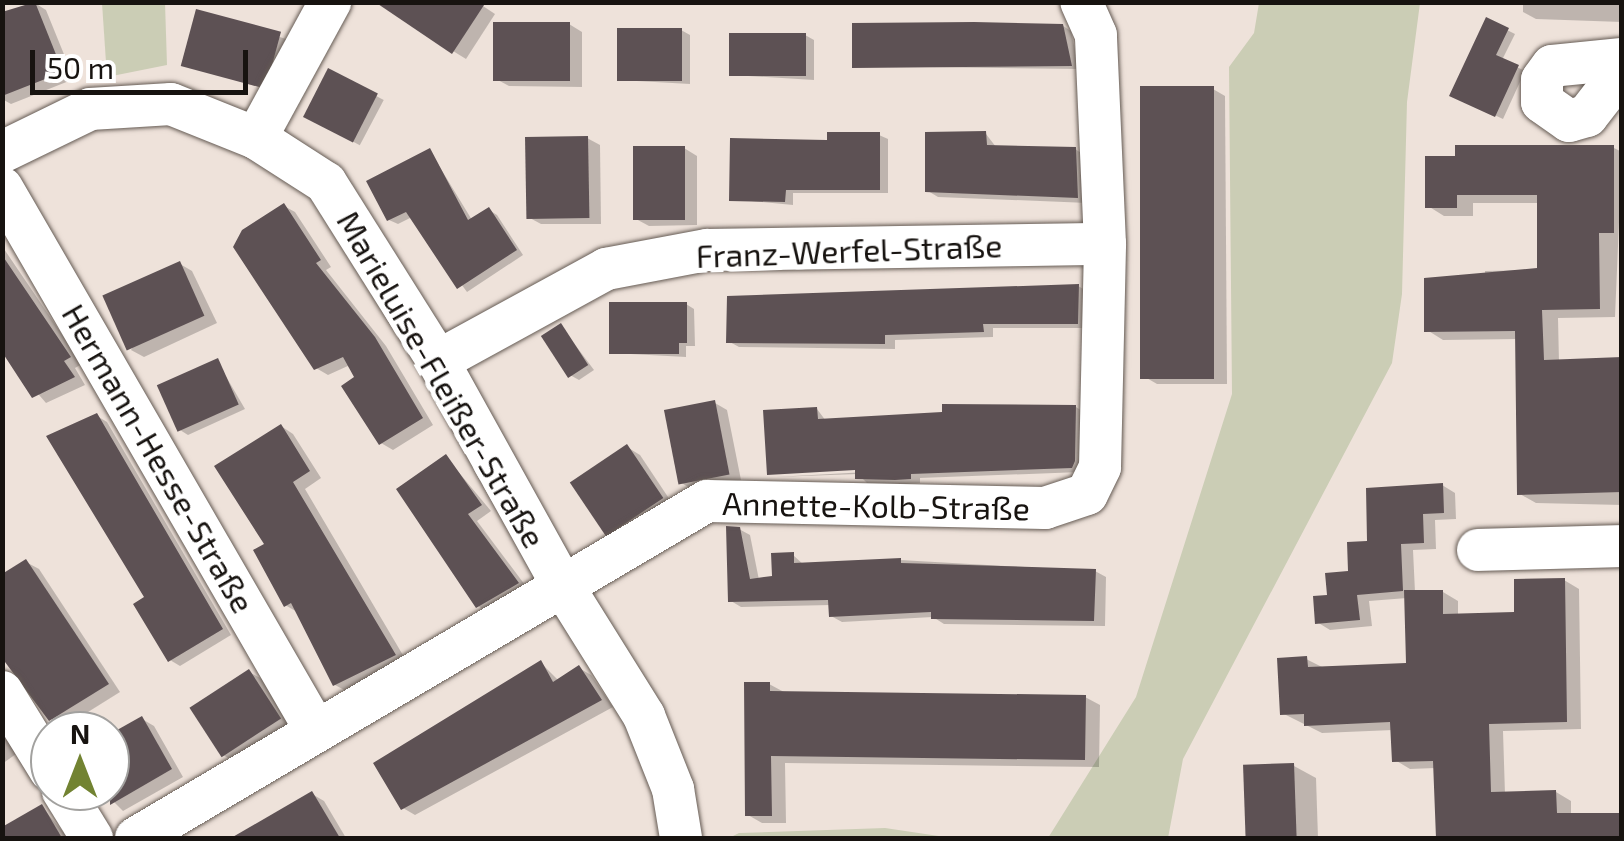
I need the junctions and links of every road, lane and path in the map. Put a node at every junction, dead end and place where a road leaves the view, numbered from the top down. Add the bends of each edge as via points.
1 (330, 2) edge
2 (1081, 2) edge
3 (1622, 59) edge
4 (1622, 72) edge
5 (256, 138) junction
6 (2, 152) edge
7 (2, 188) edge
8 (1105, 244) junction
9 (438, 361) junction
10 (1622, 546) edge
11 (1478, 550) dead end
12 (560, 583) junction
13 (2, 692) edge
14 (315, 729) junction
15 (30, 738) edge
16 (75, 811) edge
17 (92, 838) edge
18 (136, 838) edge
19 (681, 838) edge

1 - 5 street
2 - 8 street, Annette-Kolb-Straße via 1096,35
3 - 4 street via 1552,66 1542,80 1542,102 1569,121 1587,116
5 - 6 street, Marieluise-Fleißer-Straße via 171,104 90,108
5 - 9 street, Marieluise-Fleißer-Straße via 326,183
7 - 14 street, Hermann-Hesse-Straße
8 - 9 street, Franz-Werfel-Straße via 707,250 606,269
8 - 12 street, Annette-Kolb-Straße via 1100,468 1087,494 1045,508 707,501
9 - 12 street, Marieluise-Fleißer-Straße
10 - 11 street
12 - 14 street, Annette-Kolb-Straße
12 - 19 street, Marieluise-Fleißer-Straße via 644,716 673,789
13 - 15 street
14 - 18 street, Annette-Kolb-Straße
16 - 17 street

